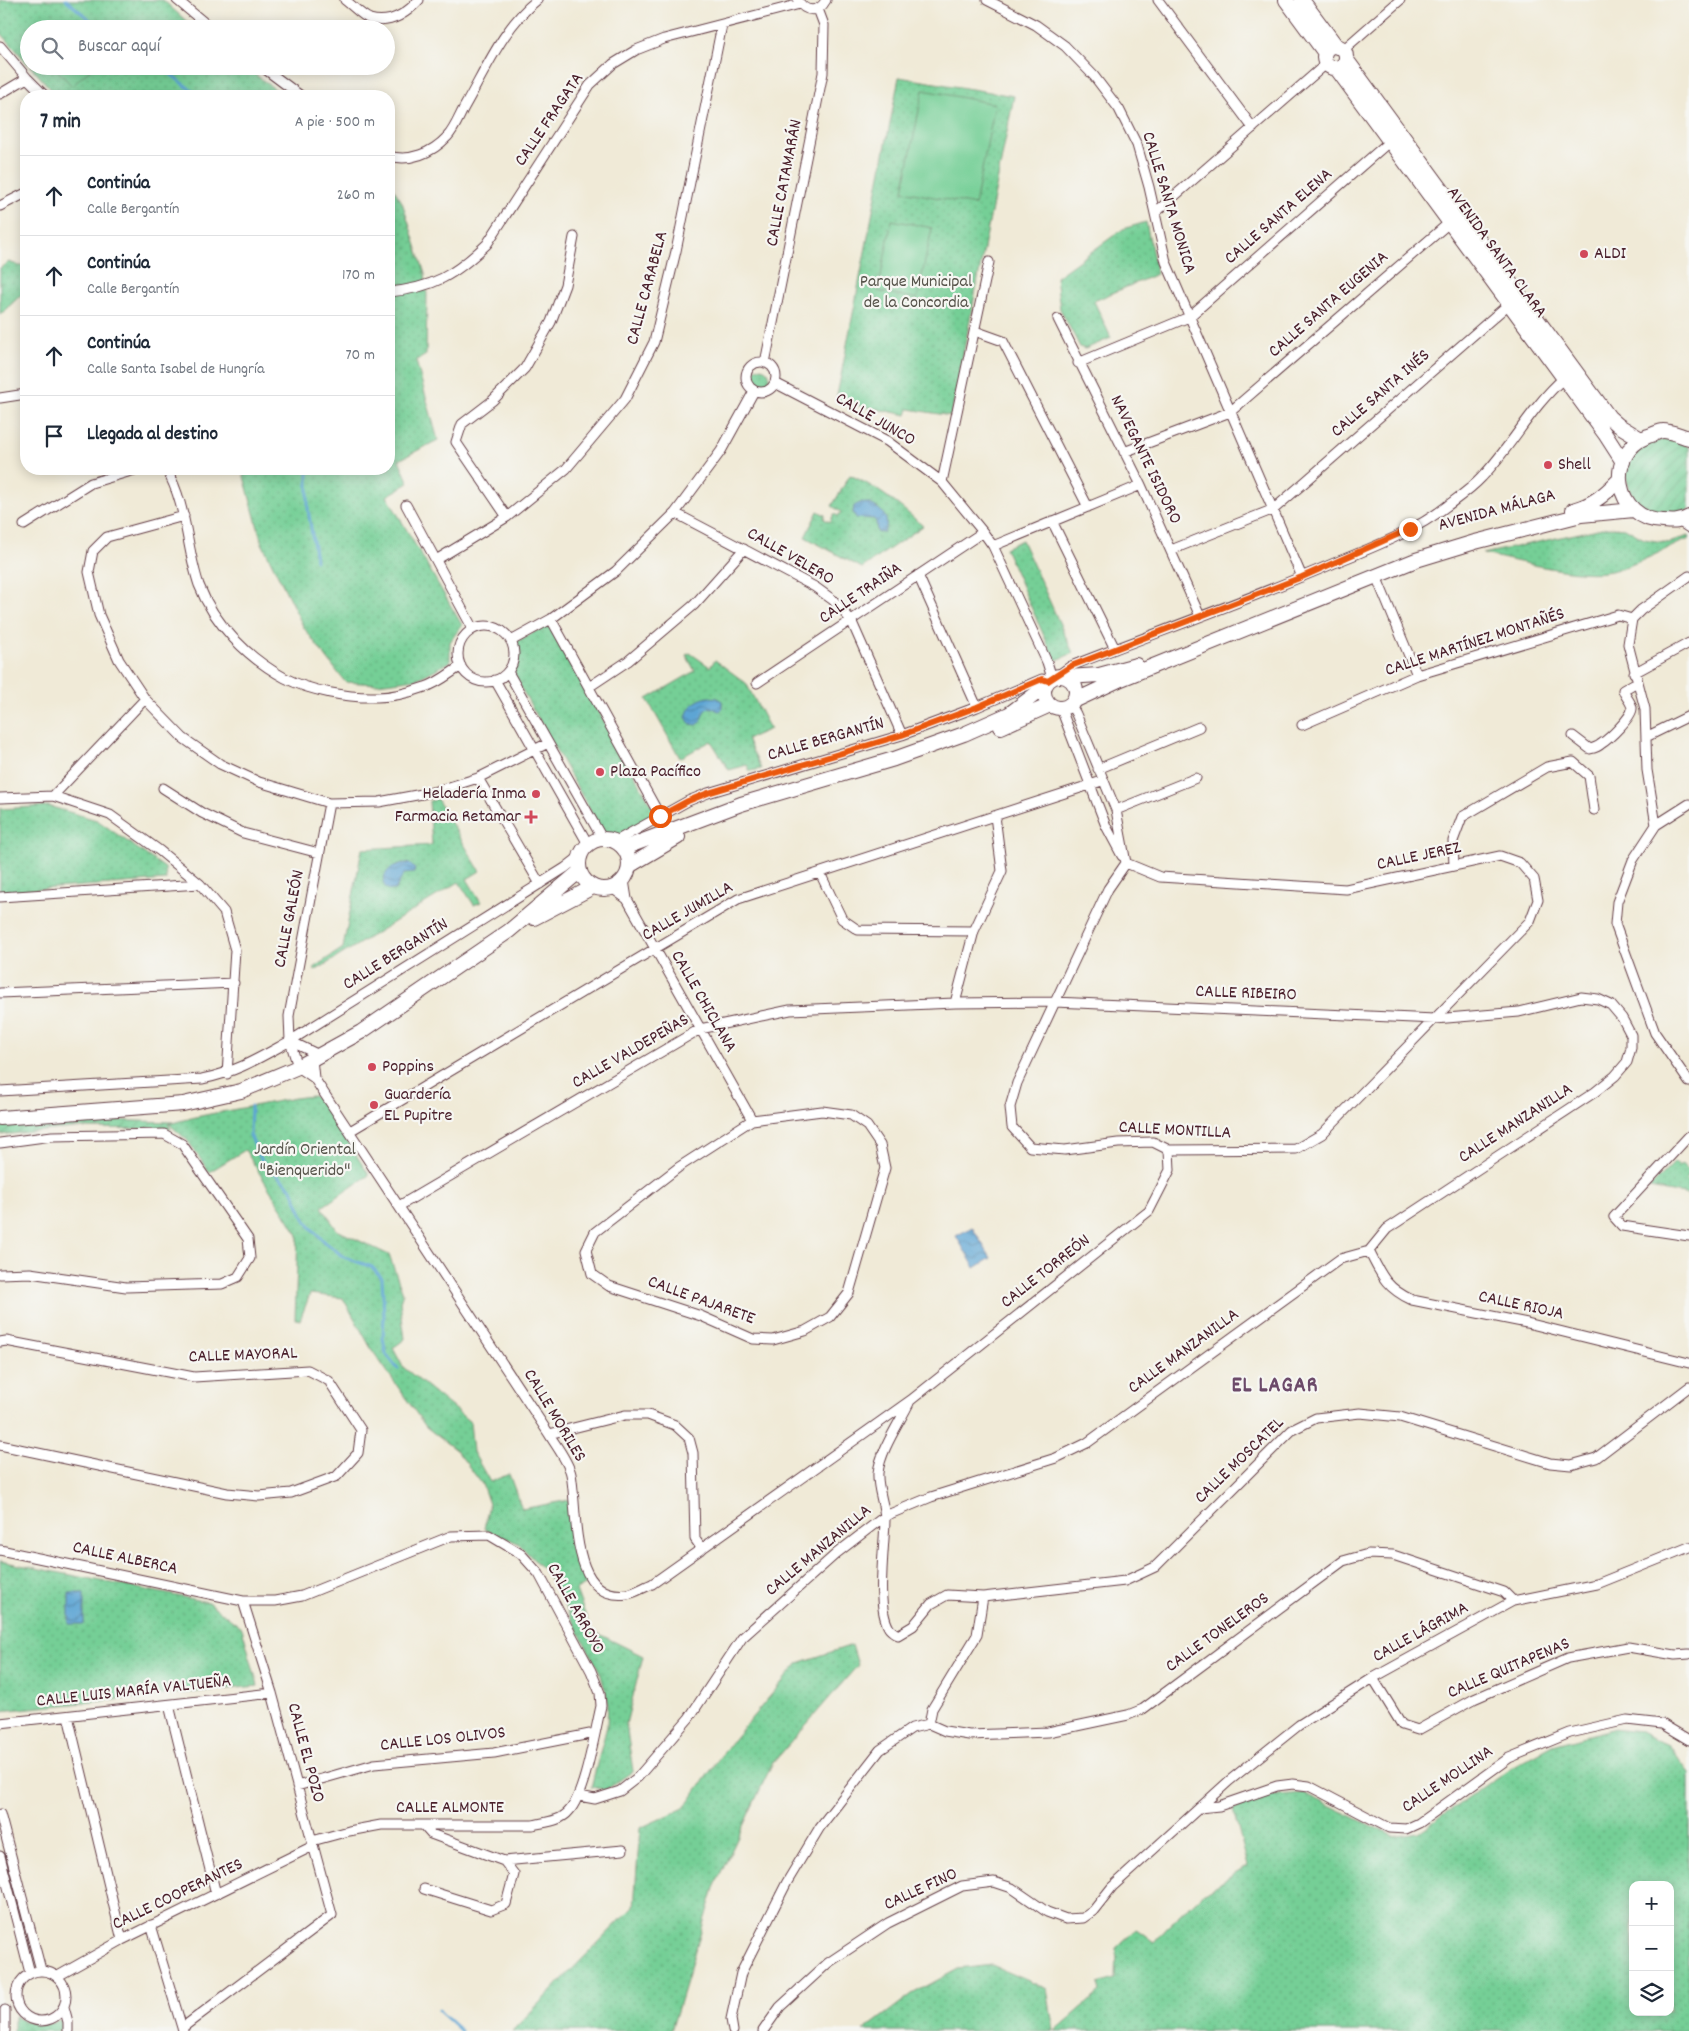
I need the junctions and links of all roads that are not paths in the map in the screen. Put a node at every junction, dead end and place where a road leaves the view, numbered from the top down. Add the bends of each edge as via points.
1 (177, 0) edge
2 (345, 0) edge
3 (419, 0) edge
4 (537, 0) edge
5 (826, 0) edge
6 (987, 0) edge
7 (1158, 0) edge
8 (1286, 0) edge
9 (1302, 0) edge
10 (1400, 0) edge
11 (799, 2) edge
12 (818, 9) junction
13 (201, 20) edge
14 (722, 25) junction
15 (0, 46) edge
16 (1336, 57) junction
17 (20, 70) edge
18 (24, 75) edge
19 (273, 75) edge
20 (27, 78) junction
21 (39, 90) edge
22 (292, 90) edge
23 (0, 94) edge
24 (1253, 128) junction
25 (1390, 141) junction
26 (395, 158) edge
27 (20, 196) edge
28 (0, 206) edge
29 (1155, 213) junction
30 (1450, 222) junction
31 (574, 238) dead end
32 (988, 262) dead end
33 (395, 292) edge
34 (1510, 303) junction
35 (1189, 317) junction
36 (1058, 319) dead end
37 (975, 331) junction
38 (1078, 362) junction
39 (765, 363) junction
40 (1570, 374) junction
41 (774, 383) junction
42 (754, 391) junction
43 (20, 395) edge
44 (0, 398) edge
45 (1230, 412) junction
46 (1689, 438) edge
47 (1641, 439) junction
48 (1124, 452) junction
49 (1623, 462) junction
50 (118, 475) edge
51 (169, 475) edge
52 (1619, 480) junction
53 (942, 482) junction
54 (1141, 485) junction
55 (406, 505) dead end
56 (1088, 507) junction
57 (1274, 509) junction
58 (1634, 510) junction
59 (675, 513) junction
60 (184, 516) junction
61 (507, 517) junction
62 (1052, 521) junction
63 (1686, 522) edge
64 (24, 525) dead end
65 (984, 532) junction
66 (993, 546) junction
67 (744, 549) junction
68 (1171, 550) junction
69 (436, 560) junction
70 (918, 575) junction
71 (1376, 576) junction
72 (1689, 576) edge
73 (1302, 577) junction
74 (1200, 616) junction
75 (551, 619) junction
76 (1632, 619) junction
77 (851, 620) junction
78 (474, 629) junction
79 (511, 641) junction
80 (1689, 643) edge
81 (1115, 649) junction
82 (461, 666) junction
83 (508, 672) junction
84 (1417, 675) junction
85 (1636, 677) junction
86 (495, 680) junction
87 (1054, 680) junction
88 (757, 683) dead end
89 (588, 686) junction
90 (145, 699) junction
91 (1064, 705) junction
92 (977, 707) junction
93 (1689, 716) edge
94 (1006, 720) junction
95 (1302, 725) dead end
96 (1199, 727) dead end
97 (902, 735) junction
98 (1572, 736) dead end
99 (1646, 736) junction
100 (548, 742) junction
101 (534, 749) junction
102 (1098, 769) junction
103 (478, 778) junction
104 (1196, 778) dead end
105 (1102, 780) junction
106 (1090, 786) junction
107 (163, 788) dead end
108 (53, 796) junction
109 (0, 798) edge
110 (329, 803) junction
111 (1689, 804) edge
112 (1116, 810) junction
113 (1594, 810) dead end
114 (660, 816) junction
115 (995, 816) junction
116 (1656, 825) junction
117 (614, 842) junction
118 (588, 844) junction
119 (319, 853) junction
120 (1126, 863) junction
121 (580, 864) junction
122 (629, 866) junction
123 (1454, 866) junction
124 (820, 872) junction
125 (200, 884) junction
126 (540, 884) junction
127 (618, 884) junction
128 (593, 887) junction
129 (0, 897) edge
130 (627, 899) junction
131 (509, 931) junction
132 (974, 931) junction
133 (655, 949) junction
134 (234, 984) junction
135 (0, 993) edge
136 (1055, 1002) junction
137 (955, 1003) junction
138 (1436, 1019) junction
139 (700, 1029) junction
140 (290, 1041) junction
141 (316, 1057) junction
142 (298, 1067) junction
143 (226, 1074) junction
144 (314, 1078) junction
145 (1689, 1082) edge
146 (0, 1091) edge
147 (0, 1118) edge
148 (752, 1120) junction
149 (350, 1131) junction
150 (1689, 1136) edge
151 (0, 1143) edge
152 (1169, 1150) junction
153 (399, 1206) junction
154 (1689, 1236) edge
155 (1369, 1251) junction
156 (0, 1274) edge
157 (0, 1342) edge
158 (1689, 1362) edge
159 (1689, 1387) edge
160 (911, 1400) junction
161 (549, 1434) junction
162 (0, 1445) edge
163 (885, 1516) junction
164 (1689, 1547) edge
165 (702, 1549) junction
166 (0, 1550) edge
167 (983, 1597) junction
168 (243, 1601) junction
169 (1513, 1601) junction
170 (1689, 1654) edge
171 (1372, 1678) junction
172 (272, 1693) junction
173 (169, 1705) junction
174 (68, 1716) junction
175 (0, 1723) edge
176 (929, 1724) junction
177 (595, 1733) junction
178 (1689, 1740) edge
179 (297, 1786) junction
180 (579, 1796) junction
181 (1199, 1808) junction
182 (0, 1814) edge
183 (422, 1825) junction
184 (313, 1844) junction
185 (623, 1850) dead end
186 (0, 1856) edge
187 (504, 1861) junction
188 (424, 1889) dead end
189 (216, 1894) junction
190 (151, 1926) junction
191 (122, 1940) junction
192 (41, 1970) junction
193 (30, 1973) junction
194 (58, 1976) junction
195 (18, 2006) junction
196 (64, 2007) junction
197 (2, 2010) edge
198 (183, 2029) edge
199 (5, 2031) edge
200 (68, 2031) edge
201 (733, 2031) edge
202 (763, 2031) edge

1 - 13 street
2 - 3 street via 369,19 391,20 406,14
4 - 26 street via 501,41 448,137 426,154 401,160
5 - 12 street
6 - 29 street, CALLE SANTA MONICA via 1036,25 1065,46 1094,76 1119,109 1137,145
7 - 24 street
8 - 16 street, AVENIDA SANTA CLARA
9 - 16 street, AVENIDA SANTA CLARA
10 - 16 street
11 - 12 street via 806,9
11 - 14 street, CALLE FRAGATA
12 - 39 street, CALLE CATAMARÁN via 824,25 823,73
14 - 33 street, CALLE FRAGATA via 664,39 613,64 590,85 486,244 465,264 442,279 415,290
14 - 61 street, CALLE CARABELA via 654,342 625,399 566,469
15 - 17 street
16 - 24 street
16 - 25 street, AVENIDA SANTA CLARA
16 - 40 street, AVENIDA SANTA CLARA
18 - 20 street
19 - 22 street
20 - 21 street
20 - 23 street
24 - 29 street
25 - 30 street, AVENIDA SANTA CLARA
25 - 35 street, CALLE SANTA ELENA
27 - 28 street
29 - 35 street, CALLE SANTA MONICA via 1166,262
30 - 34 street, AVENIDA SANTA CLARA
30 - 45 street, CALLE SANTA EUGENIA
31 - 61 street via 566,286 551,322 525,368 492,402 462,424 456,442
32 - 37 street
34 - 40 street, AVENIDA SANTA CLARA
34 - 57 street, CALLE SANTA INÉS
35 - 38 street, CALLE SANTA ELENA
35 - 45 street, CALLE SANTA MONICA
36 - 38 street, NAVEGANTE ISIDORO
37 - 53 street
37 - 56 street via 1003,341
38 - 48 street, NAVEGANTE ISIDORO
39 - 41 street via 773,369
39 - 42 street via 752,365 747,372 746,381
40 - 47 street, AVENIDA SANTA CLARA via 1618,425
40 - 49 street, AVENIDA SANTA CLARA
40 - 73 street, CALLE BERGANTÍN via 1546,394 1482,478 1446,507 1393,537
41 - 42 street via 768,390
41 - 53 street, CALLE JUNCO via 887,441
42 - 59 street via 721,451
43 - 44 street
45 - 48 street
45 - 57 street, CALLE SANTA MONICA
46 - 47 street via 1662,431
47 - 49 street via 1630,447
48 - 54 street, NAVEGANTE ISIDORO
49 - 52 street
50 - 64 street via 91,483
51 - 60 street
52 - 58 street
52 - 87 street, AVENIDA MÁLAGA via 1602,497 1576,510 1472,536 1400,560 1127,668
53 - 65 street, CALLE JUNCO
54 - 56 street
54 - 68 street, NAVEGANTE ISIDORO
55 - 69 street
56 - 62 street
57 - 68 street, CALLE SANTA INÉS
57 - 73 street, CALLE SANTA MONICA
58 - 63 street via 1652,521
58 - 71 street, AVENIDA MÁLAGA via 1582,515 1475,542
59 - 67 street, CALLE VELERO
59 - 75 street via 616,571
60 - 82 street via 200,585 219,620 248,653 286,678 330,694 378,697 427,687
60 - 90 street via 107,537 93,551 89,572 99,615 119,660
61 - 69 street, CALLE CARABELA
62 - 66 street
62 - 81 street
65 - 66 street, CALLE JUNCO
65 - 70 street, CALLE TRAIÑA
66 - 87 street, CALLE JUNCO
67 - 77 street, CALLE VELERO via 815,586
67 - 89 street via 694,605 628,661
68 - 74 street, NAVEGANTE ISIDORO
69 - 78 street
70 - 77 street, CALLE TRAIÑA
70 - 92 street
71 - 84 street
71 - 91 street, AVENIDA MÁLAGA
72 - 76 street
73 - 74 street, CALLE BERGANTÍN
74 - 81 street, CALLE BERGANTÍN
75 - 79 street
75 - 89 street
76 - 84 street, CALLE MARTÍNEZ MONTAÑÉS via 1618,615
76 - 85 street via 1628,644
77 - 88 street, CALLE TRAIÑA
77 - 97 street, CALLE VELERO
78 - 79 street via 485,626 499,629
78 - 82 street via 459,645
79 - 83 street via 514,653
80 - 85 street
81 - 87 street, CALLE BERGANTÍN via 1071,666
82 - 86 street via 474,680
83 - 86 street
83 - 100 street
84 - 95 street, CALLE MARTÍNEZ MONTAÑÉS
85 - 98 street via 1623,690 1632,709 1630,716 1600,746 1590,749
85 - 99 street via 1645,709
86 - 101 street
87 - 91 street via 1044,696
87 - 91 street via 1076,685 1077,696
87 - 92 street, CALLE BERGANTÍN via 1042,679
87 - 94 street
89 - 114 street
90 - 108 street
90 - 110 street via 183,738 220,764 259,782
91 - 94 street, AVENIDA MÁLAGA
91 - 102 street via 1076,714
91 - 106 street
92 - 97 street, CALLE BERGANTÍN
93 - 99 street
94 - 117 street via 894,759
94 - 122 street via 873,772 747,808 664,844
96 - 102 street
97 - 114 street, CALLE BERGANTÍN via 708,793
99 - 116 street via 1647,770
100 - 101 street
100 - 117 street
101 - 103 street
101 - 118 street
102 - 105 street
103 - 110 street via 433,792 380,802
103 - 126 street
104 - 112 street
105 - 106 street, CALLE JUMILLA
105 - 112 street
106 - 115 street, CALLE JUMILLA
106 - 120 street
107 - 119 street via 202,813 243,833
108 - 109 street
108 - 125 street via 110,815
110 - 119 street, CALLE GALEÓN
111 - 116 street
112 - 120 street
113 - 123 street via 1589,776 1573,762 1547,767 1462,817 1453,841
114 - 117 street, CALLE BERGANTÍN
115 - 124 street, CALLE JUMILLA
115 - 132 street via 1002,871
116 - 145 street via 1634,860 1617,902 1615,924 1655,1033
117 - 118 street
117 - 122 street via 629,860
118 - 121 street
119 - 140 street, CALLE GALEÓN via 289,1016
120 - 123 street, CALLE JEREZ via 1160,877 1346,889
120 - 136 street, CALLE MONTILLA via 1108,888
121 - 126 street, CALLE BERGANTÍN
121 - 128 street via 587,883
121 - 131 street
122 - 127 street
123 - 138 street, CALLE JEREZ via 1500,856 1520,863 1534,879 1538,900 1530,921
124 - 132 street via 842,919 858,930
124 - 133 street, CALLE JUMILLA via 738,899
125 - 129 street
125 - 134 street via 224,912 235,950
126 - 140 street, CALLE BERGANTÍN
127 - 128 street via 600,889
127 - 130 street, CALLE CHICLANA
127 - 130 street, CALLE CHICLANA
128 - 131 street
130 - 133 street, CALLE CHICLANA
131 - 141 street via 361,1032
132 - 137 street
133 - 139 street, CALLE CHICLANA
133 - 149 street, CALLE JUMILLA
134 - 135 street
134 - 143 street
136 - 137 street, CALLE VALDEPEÑAS
136 - 138 street, CALLE RIBEIRO
136 - 152 street, CALLE MONTILLA via 1017,1083 1010,1107 1012,1127 1030,1147 1065,1150 1154,1142
137 - 139 street, CALLE VALDEPEÑAS via 790,1010
138 - 152 street, CALLE MONTILLA via 1322,1134 1296,1149
138 - 155 street, CALLE MANZANILLA via 1519,1012 1582,997 1598,999 1611,1005 1622,1018 1631,1035 1631,1048 1627,1062 1595,1092 1387,1229
139 - 148 street, CALLE CHICLANA
139 - 153 street, CALLE VALDEPEÑAS
140 - 141 street
140 - 142 street, CALLE GALEÓN
140 - 143 street, CALLE BERGANTÍN
141 - 142 street
141 - 144 street, CALLE MORILES
142 - 144 street
142 - 147 street via 233,1094 183,1104
143 - 146 street, CALLE BERGANTÍN via 202,1079
144 - 149 street, CALLE MORILES
148 - 148 street, CALLE PAJARETE via 679,1167 594,1232 586,1250 592,1274 609,1286 701,1316 753,1339 773,1340 805,1331 830,1317 849,1293 858,1267 885,1168 880,1145 867,1126 851,1114 822,1111
149 - 153 street, CALLE MORILES
150 - 154 street via 1614,1217 1622,1226
151 - 156 street via 52,1136 164,1134 182,1144 248,1239 250,1258 238,1278 222,1284 136,1288 30,1273
152 - 160 street, CALLE TORREÓN via 1170,1170 1149,1211
153 - 161 street, CALLE MORILES
155 - 158 street, CALLE RIOJA via 1391,1287 1412,1300 1527,1323
155 - 163 street, CALLE MANZANILLA via 1340,1259 1087,1443 1056,1458 930,1497
157 - 162 street, CALLE MAYORAL via 194,1377 308,1370 328,1381 361,1430 358,1453 337,1476 291,1493 259,1496 227,1493
159 - 167 street, CALLE MOSCATEL via 1596,1458 1571,1465 1550,1464 1400,1417 1360,1413 1316,1418 1292,1430 1155,1567 1125,1581
160 - 163 street via 878,1472
160 - 165 street, CALLE MORILES
161 - 165 street via 625,1415 648,1415 675,1425 689,1438 693,1453 695,1539
161 - 165 street, CALLE MORILES via 571,1472 582,1561 588,1578 605,1592 627,1594 652,1584
163 - 167 street, CALLE MOSCATEL via 881,1573 889,1630 898,1635 906,1631 931,1604 947,1595
163 - 180 street, CALLE MANZANILLA via 837,1553 742,1638 689,1718 638,1777 612,1794 594,1799
164 - 169 street, CALLE LÁGRIMA via 1597,1584
166 - 168 street, CALLE ALBERCA
167 - 176 street via 977,1635 932,1709
168 - 172 street, CALLE EL POZO
168 - 177 street, CALLE ARROYO via 275,1601 302,1596 451,1536 489,1535 521,1554 539,1574 600,1693 602,1706
169 - 171 street, CALLE LÁGRIMA
169 - 176 street, CALLE TONELEROS via 1504,1592 1418,1562 1393,1555 1368,1554 1343,1561 1143,1709 1128,1715 1048,1732 969,1735 945,1731
170 - 171 street, CALLE QUITAPENAS via 1628,1648 1568,1658 1474,1699 1418,1730 1402,1726
171 - 181 street, CALLE LÁGRIMA via 1299,1724
172 - 173 street, CALLE LUIS MARÍA VALTUEÑA
172 - 179 street, CALLE EL POZO
173 - 174 street, CALLE LUIS MARÍA VALTUEÑA
173 - 189 street
174 - 175 street, CALLE LUIS MARÍA VALTUEÑA
174 - 191 street
176 - 201 street via 912,1728 880,1750 820,1827 786,1882 741,1973 731,2018
177 - 179 street, CALLE LOS OLIVOS via 494,1753 374,1764
177 - 180 street, CALLE ARROYO
178 - 181 street, CALLE MOLLINA via 1662,1724 1626,1720 1570,1733 1509,1758 1419,1824 1406,1828 1389,1828 1309,1786 1293,1784 1219,1806
179 - 184 street, CALLE EL POZO
180 - 183 street, CALLE ALMONTE via 569,1812 556,1820 534,1825
181 - 202 street, CALLE FINO via 1112,1887 1093,1911 1083,1918 1066,1920 1047,1912 1012,1888 994,1882 962,1886 888,1923 828,1963 780,2007
182 - 192 street
183 - 184 street, CALLE ALMONTE via 381,1825
183 - 187 street via 431,1834
184 - 189 street, CALLE COOPERANTES
184 - 198 street, CALLE EL POZO via 332,1915
185 - 187 street
186 - 193 street
187 - 188 street via 514,1874 506,1904 491,1910
189 - 190 street, CALLE COOPERANTES
190 - 191 street, CALLE COOPERANTES
190 - 198 street
191 - 194 street, CALLE COOPERANTES
192 - 193 street
192 - 194 street
193 - 195 street via 16,1991
194 - 196 street via 66,1990
195 - 196 street via 29,2018 37,2021 53,2018
195 - 197 street
196 - 200 street
197 - 199 street

